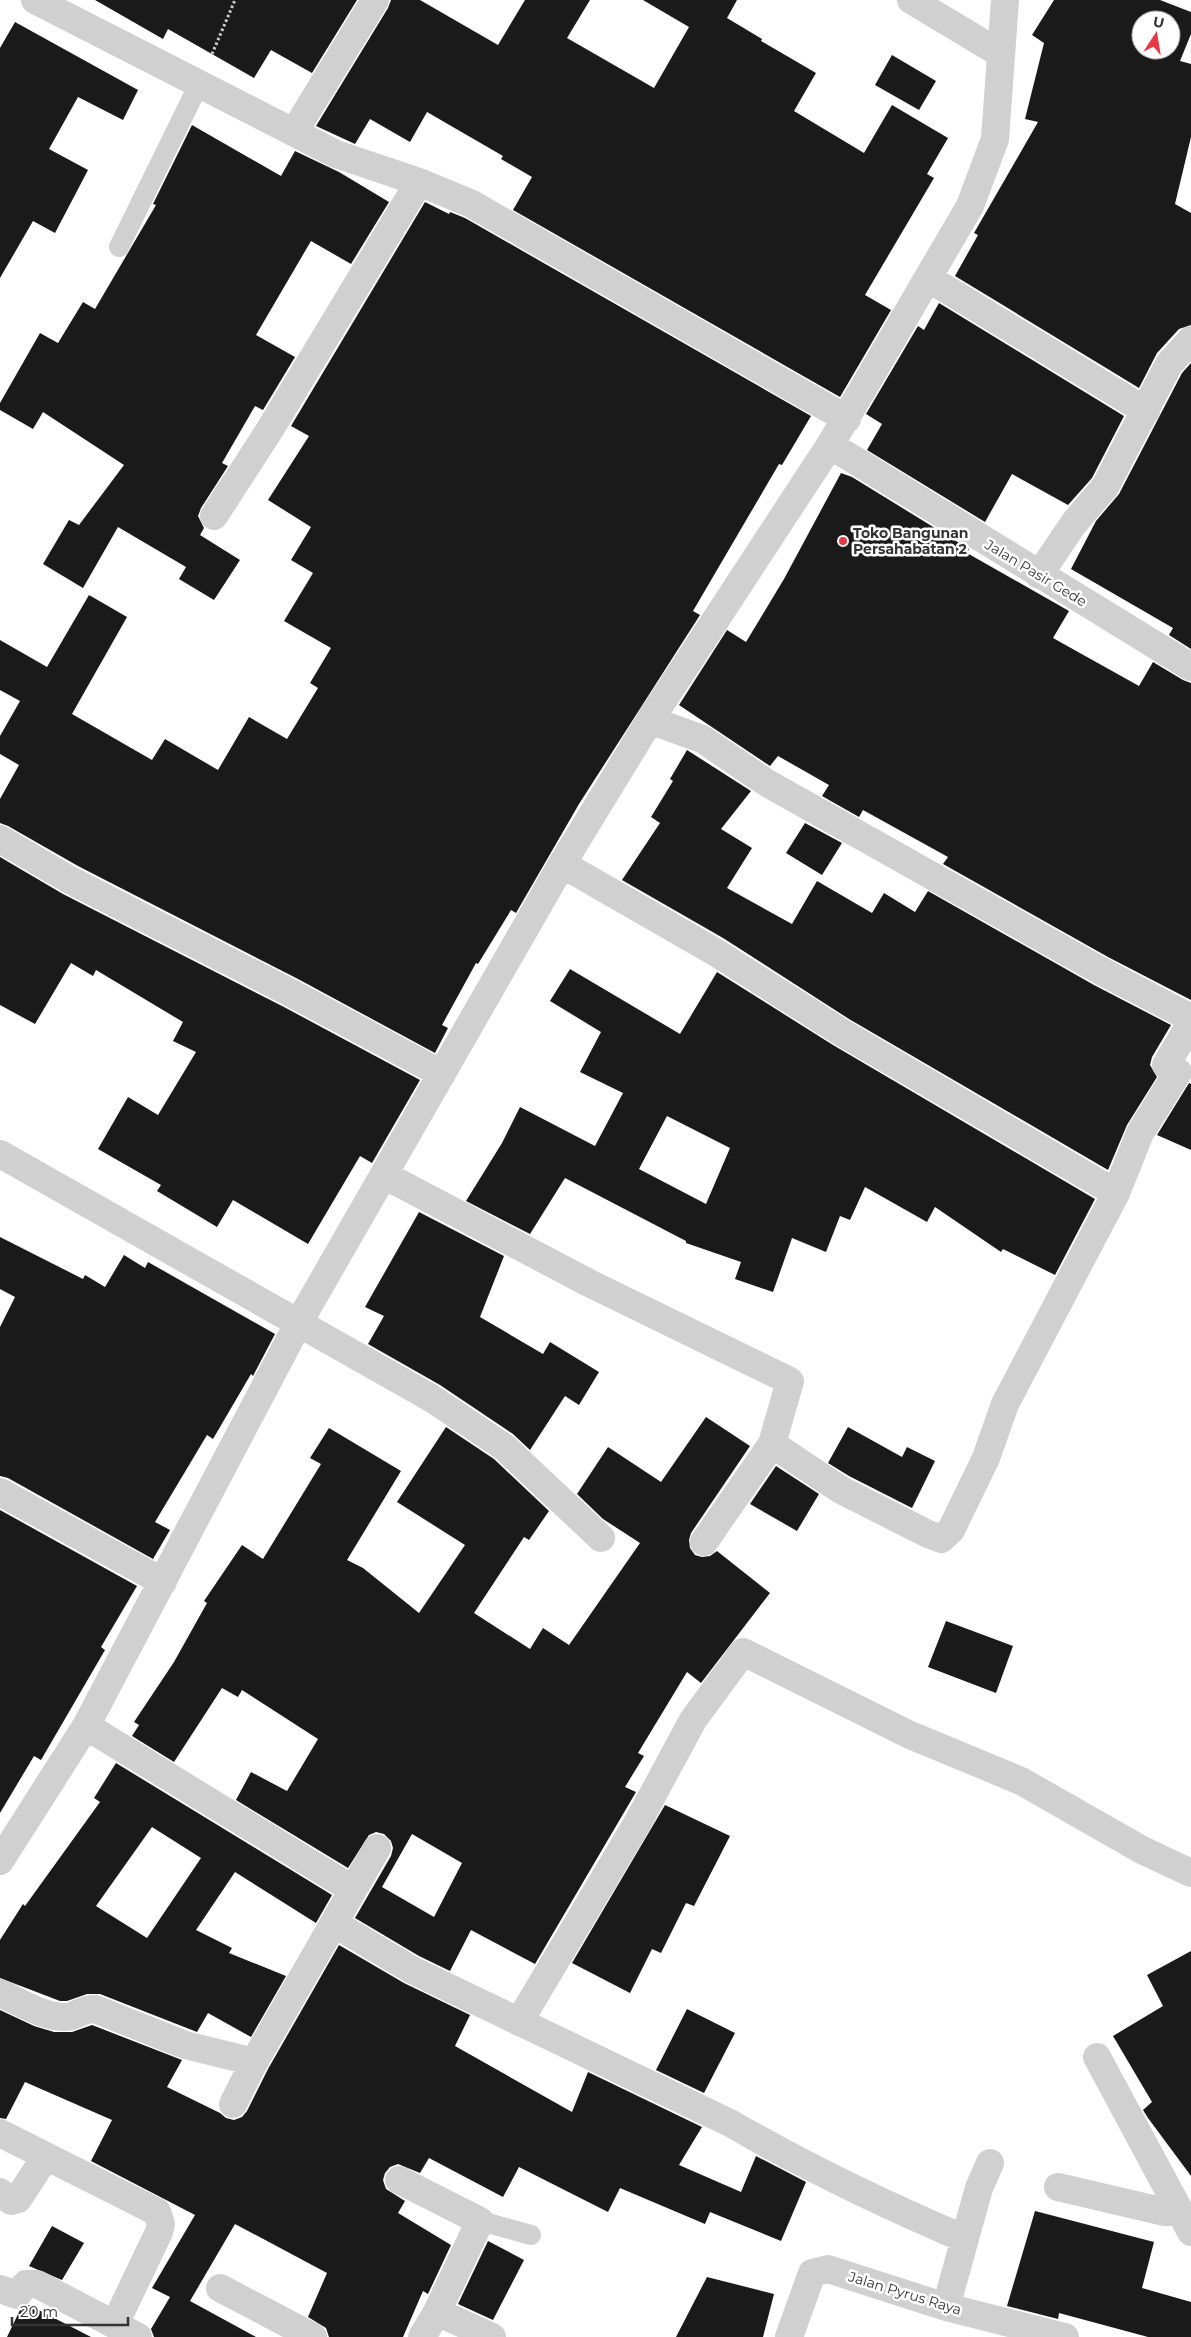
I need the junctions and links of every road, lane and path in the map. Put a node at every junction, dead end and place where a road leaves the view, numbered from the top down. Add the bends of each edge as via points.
1 (35, 0) edge
2 (235, 0) edge
3 (374, 0) edge
4 (911, 0) edge
5 (1005, 0) edge
6 (1001, 54) junction
7 (199, 84) junction
8 (294, 132) junction
9 (419, 182) junction
10 (119, 248) dead end
11 (928, 278) junction
12 (1191, 340) edge
13 (1146, 411) junction
14 (847, 419) junction
15 (830, 446) junction
16 (214, 516) dead end
17 (1039, 575) junction
18 (1191, 667) edge
19 (650, 720) junction
20 (0, 839) edge
21 (562, 864) junction
22 (1191, 1018) edge
23 (1191, 1023) edge
24 (442, 1074) junction
25 (1184, 1076) edge
26 (0, 1154) edge
27 (384, 1175) junction
28 (1116, 1193) junction
29 (298, 1324) junction
30 (772, 1444) junction
31 (0, 1492) edge
32 (601, 1538) dead end
33 (704, 1542) dead end
34 (163, 1582) junction
35 (86, 1726) junction
36 (377, 1848) dead end
37 (1, 1862) edge
38 (1191, 1873) edge
39 (352, 1889) junction
40 (335, 1924) junction
41 (0, 1993) edge
42 (519, 2022) junction
43 (1097, 2057) dead end
44 (254, 2062) junction
45 (233, 2104) dead end
46 (0, 2133) edge
47 (46, 2156) junction
48 (990, 2163) dead end
49 (399, 2180) dead end
50 (1058, 2187) dead end
51 (0, 2192) edge
52 (480, 2221) junction
53 (1185, 2222) edge
54 (531, 2235) dead end
55 (965, 2239) junction
56 (220, 2288) dead end
57 (0, 2289) edge
58 (946, 2307) junction
59 (437, 2312) junction
60 (126, 2330) edge
61 (313, 2337) edge
62 (422, 2337) edge
63 (492, 2337) edge
64 (790, 2337) edge
65 (1065, 2337) edge

1 - 7 street
2 - 7 path
3 - 8 street
4 - 6 street
5 - 6 street
6 - 11 street via 993,146 970,206
7 - 8 street
7 - 10 lane
8 - 9 street via 336,154
9 - 14 street via 472,204
9 - 16 street
11 - 13 street
11 - 14 street
12 - 13 street via 1169,364
13 - 17 street via 1105,488 1074,523
14 - 15 street
15 - 17 street, Jalan Pasir Gede
15 - 19 street
17 - 18 street, Jalan Pasir Gede
19 - 21 street
19 - 22 street via 702,739 776,788 1092,966
20 - 24 street via 78,885
21 - 24 street
21 - 28 street
23 - 25 street via 1166,1064
24 - 27 street
25 - 28 street via 1140,1133
26 - 29 street
27 - 29 street
27 - 30 street via 589,1283 790,1381
28 - 30 street via 1005,1404 986,1458 951,1530 941,1539 841,1490
29 - 32 street via 431,1398 504,1447
29 - 34 street
30 - 33 street
31 - 34 street
34 - 35 street
35 - 37 street
35 - 39 street
36 - 39 street
38 - 42 street via 1142,1850 1021,1781 910,1735 744,1652 694,1720 638,1822
39 - 40 street
40 - 42 street via 412,1970
40 - 44 street
41 - 44 street via 59,2017 69,2017 83,2009 95,2009 185,2046
42 - 55 street via 730,2123 852,2188
43 - 53 street
44 - 45 street
46 - 47 street
47 - 51 street via 18,2199 11,2200
47 - 60 street via 153,2208 160,2217 159,2232
48 - 55 street via 979,2188
49 - 52 street
50 - 53 street via 1165,2212
52 - 54 lane
52 - 59 street
55 - 58 street
56 - 61 street
57 - 60 street via 17,2295 26,2284 37,2284
58 - 64 street, Jalan Pyrus Raya via 828,2269 818,2270 812,2273
58 - 65 street, Jalan Pyrus Raya
59 - 62 street
59 - 63 street

